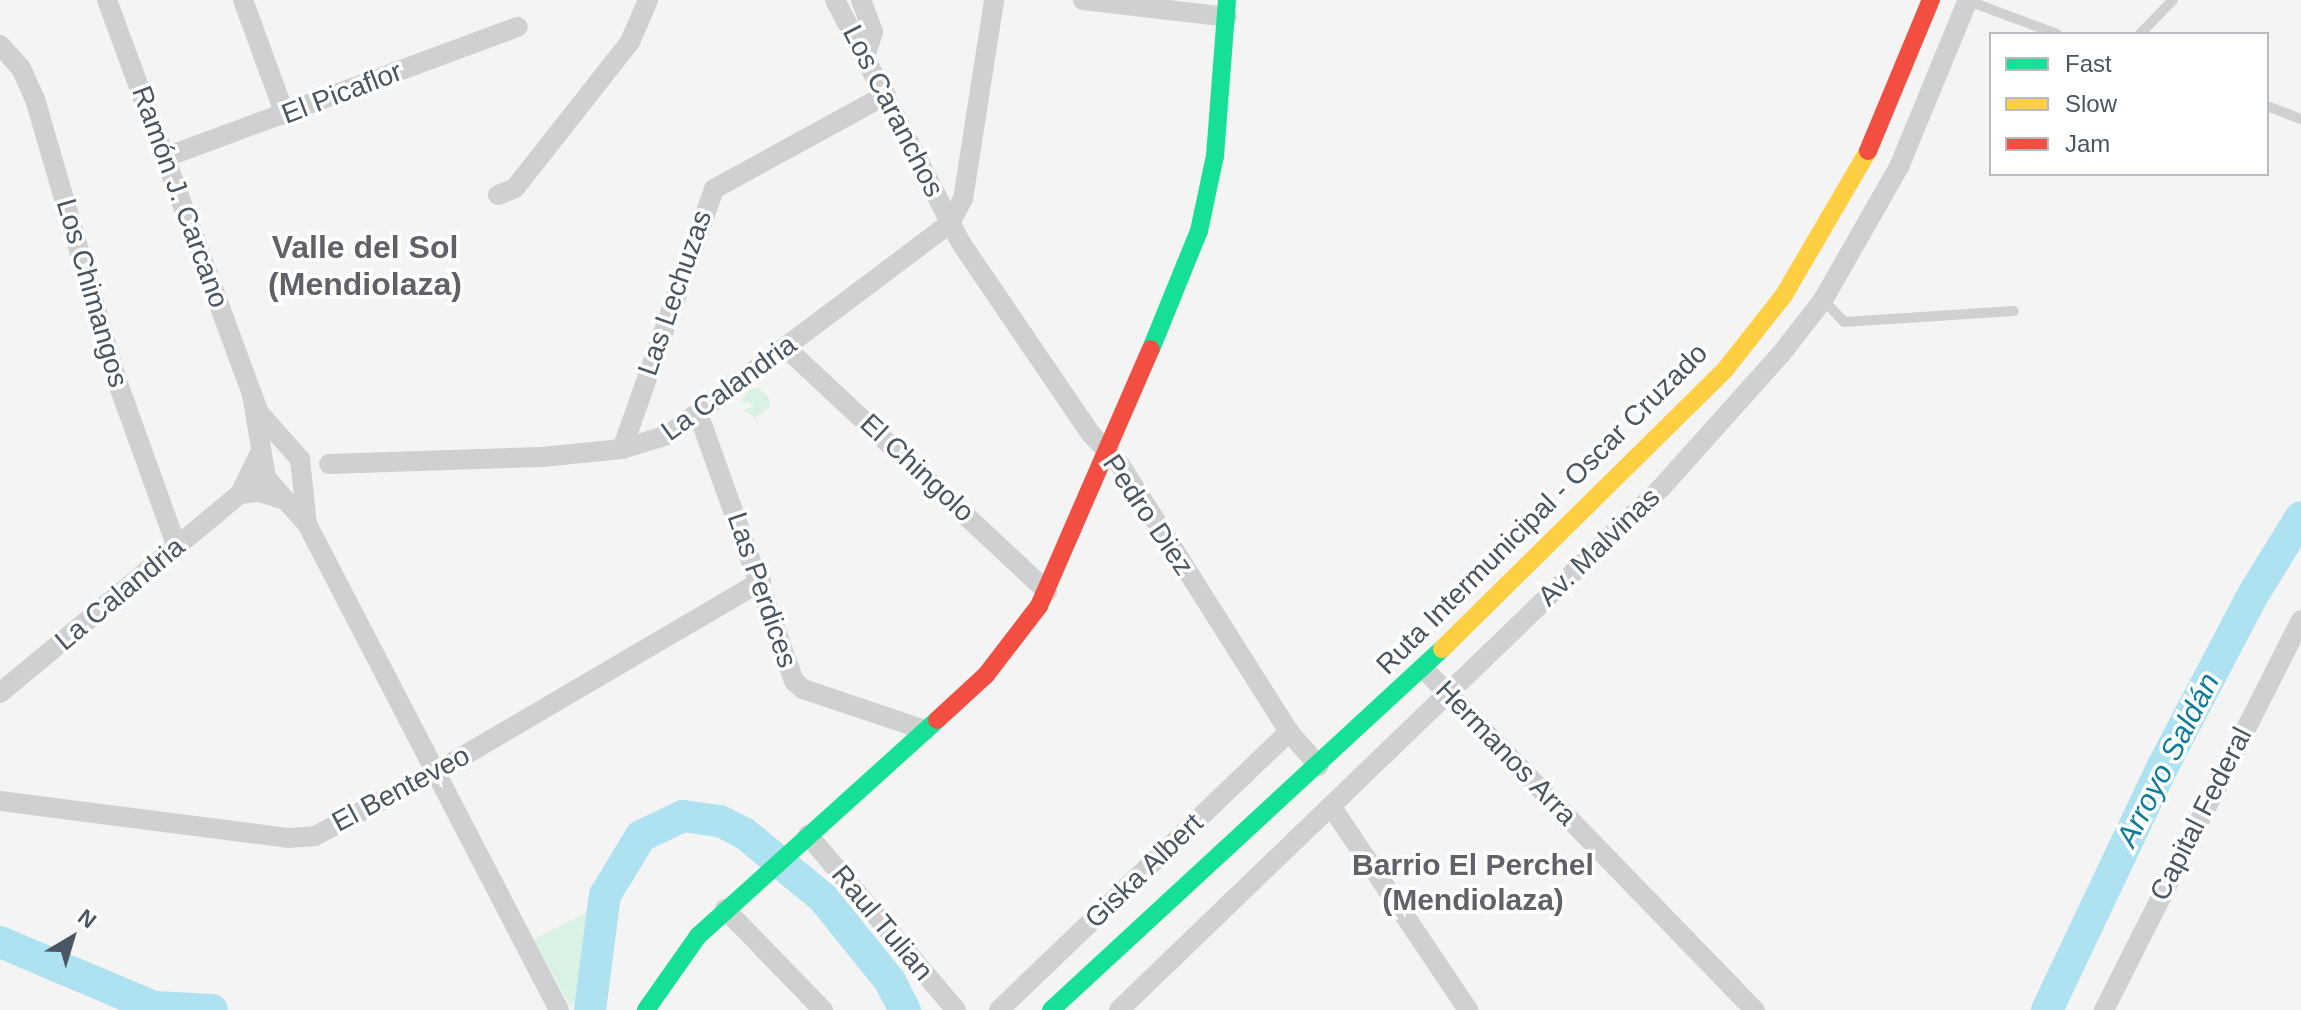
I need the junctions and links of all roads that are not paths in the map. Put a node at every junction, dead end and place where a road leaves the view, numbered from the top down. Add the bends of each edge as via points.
1 (107, 0) edge
2 (243, 0) edge
3 (648, 0) edge
4 (835, 0) edge
5 (861, 0) edge
6 (994, 0) edge
7 (1083, 0) edge
8 (1919, 0) edge
9 (1931, 0) edge
10 (1967, 0) edge
11 (2173, 0) edge
12 (1227, 9) edge
13 (518, 27) dead end
14 (2052, 32) edge
15 (2142, 32) edge
16 (0, 45) edge
17 (866, 54) junction
18 (886, 95) junction
19 (2269, 107) edge
20 (285, 115) junction
21 (2301, 119) edge
22 (166, 157) junction
23 (498, 195) dead end
24 (950, 223) junction
25 (1823, 300) junction
26 (2014, 311) dead end
27 (786, 348) junction
28 (252, 394) junction
29 (698, 413) junction
30 (286, 444) junction
31 (622, 449) junction
32 (260, 453) junction
33 (1109, 454) junction
34 (329, 464) junction
35 (303, 481) junction
36 (240, 494) junction
37 (287, 500) junction
38 (307, 524) junction
39 (177, 547) junction
40 (761, 581) junction
41 (1047, 591) junction
42 (2301, 620) edge
43 (1423, 668) junction
44 (1447, 692) junction
45 (0, 693) edge
46 (925, 730) junction
47 (1289, 732) junction
48 (1316, 762) junction
49 (436, 772) junction
50 (0, 801) edge
51 (1331, 806) junction
52 (800, 842) junction
53 (725, 909) junction
54 (559, 1010) edge
55 (646, 1010) edge
56 (823, 1010) edge
57 (956, 1010) edge
58 (999, 1010) edge
59 (1051, 1010) edge
60 (1119, 1010) edge
61 (1468, 1010) edge
62 (1755, 1010) edge
63 (2104, 1010) edge

1 - 22 street, Ramón J. Carcano
2 - 20 street
3 - 23 street via 630,42 515,188
4 - 17 street, Los Caranchos
5 - 17 street via 873,32
6 - 24 street via 963,199
7 - 12 street
8 - 48 main road, Ruta Intermunicipal - Oscar Cruzado via 1887,88 1851,164 1805,245 1742,333 1649,437
9 - 43 main road, Ruta Intermunicipal - Oscar Cruzado via 1856,176 1759,329 1669,431
10 - 14 lane
10 - 25 street, Av. Malvinas via 1899,167
11 - 15 lane
12 - 33 main road via 1215,156 1202,220
13 - 20 street, El Picaflor
16 - 39 street, Los Chimangos via 21,68 35,99 116,378
17 - 18 street, Los Caranchos
18 - 24 street, Los Caranchos
18 - 31 street, Las Lechuzas via 714,189
19 - 21 lane
20 - 22 street, El Picaflor
22 - 28 street, Ramón J. Carcano
24 - 27 street, La Calandria
24 - 33 street, Pedro Diez
25 - 26 lane via 1844,322
25 - 44 street, Av. Malvinas via 1695,454
27 - 29 street, La Calandria
27 - 41 street, El Chingolo
28 - 30 street, Ramón J. Carcano via 266,423
28 - 32 street, Ramón J. Carcano
29 - 31 street, La Calandria via 662,438
29 - 40 street, Las Perdices
30 - 32 street
30 - 34 street, La Calandria
30 - 35 street, Ramón J. Carcano via 300,459
31 - 34 street, La Calandria
32 - 36 street, La Calandria
32 - 37 street, Ramón J. Carcano via 266,478
33 - 41 main road
33 - 47 street, Pedro Diez
34 - 35 street
35 - 37 street
35 - 38 street, Ramón J. Carcano
36 - 37 street via 250,490
36 - 39 street, La Calandria
37 - 38 street, Ramón J. Carcano
38 - 49 street, Ramón J. Carcano
39 - 45 street, La Calandria
40 - 46 street, Las Perdices via 789,670 803,689
40 - 49 street, El Benteveo
41 - 46 main road via 999,661
42 - 63 street, Capital Federal
43 - 44 street, Hermanos Arra
43 - 48 main road, Ruta Intermunicipal - Oscar Cruzado
44 - 51 street, Av. Malvinas
44 - 62 street, Hermanos Arra
46 - 52 main road
47 - 48 street, Pedro Diez
47 - 58 street, Giska Albert
48 - 59 main road, Ruta Intermunicipal - Oscar Cruzado
49 - 50 street, El Benteveo via 304,838
49 - 54 street, Ramón J. Carcano
51 - 60 street, Av. Malvinas
51 - 61 street
52 - 53 main road
52 - 57 street, Raul Tulian
53 - 55 main road via 685,952
53 - 56 street

